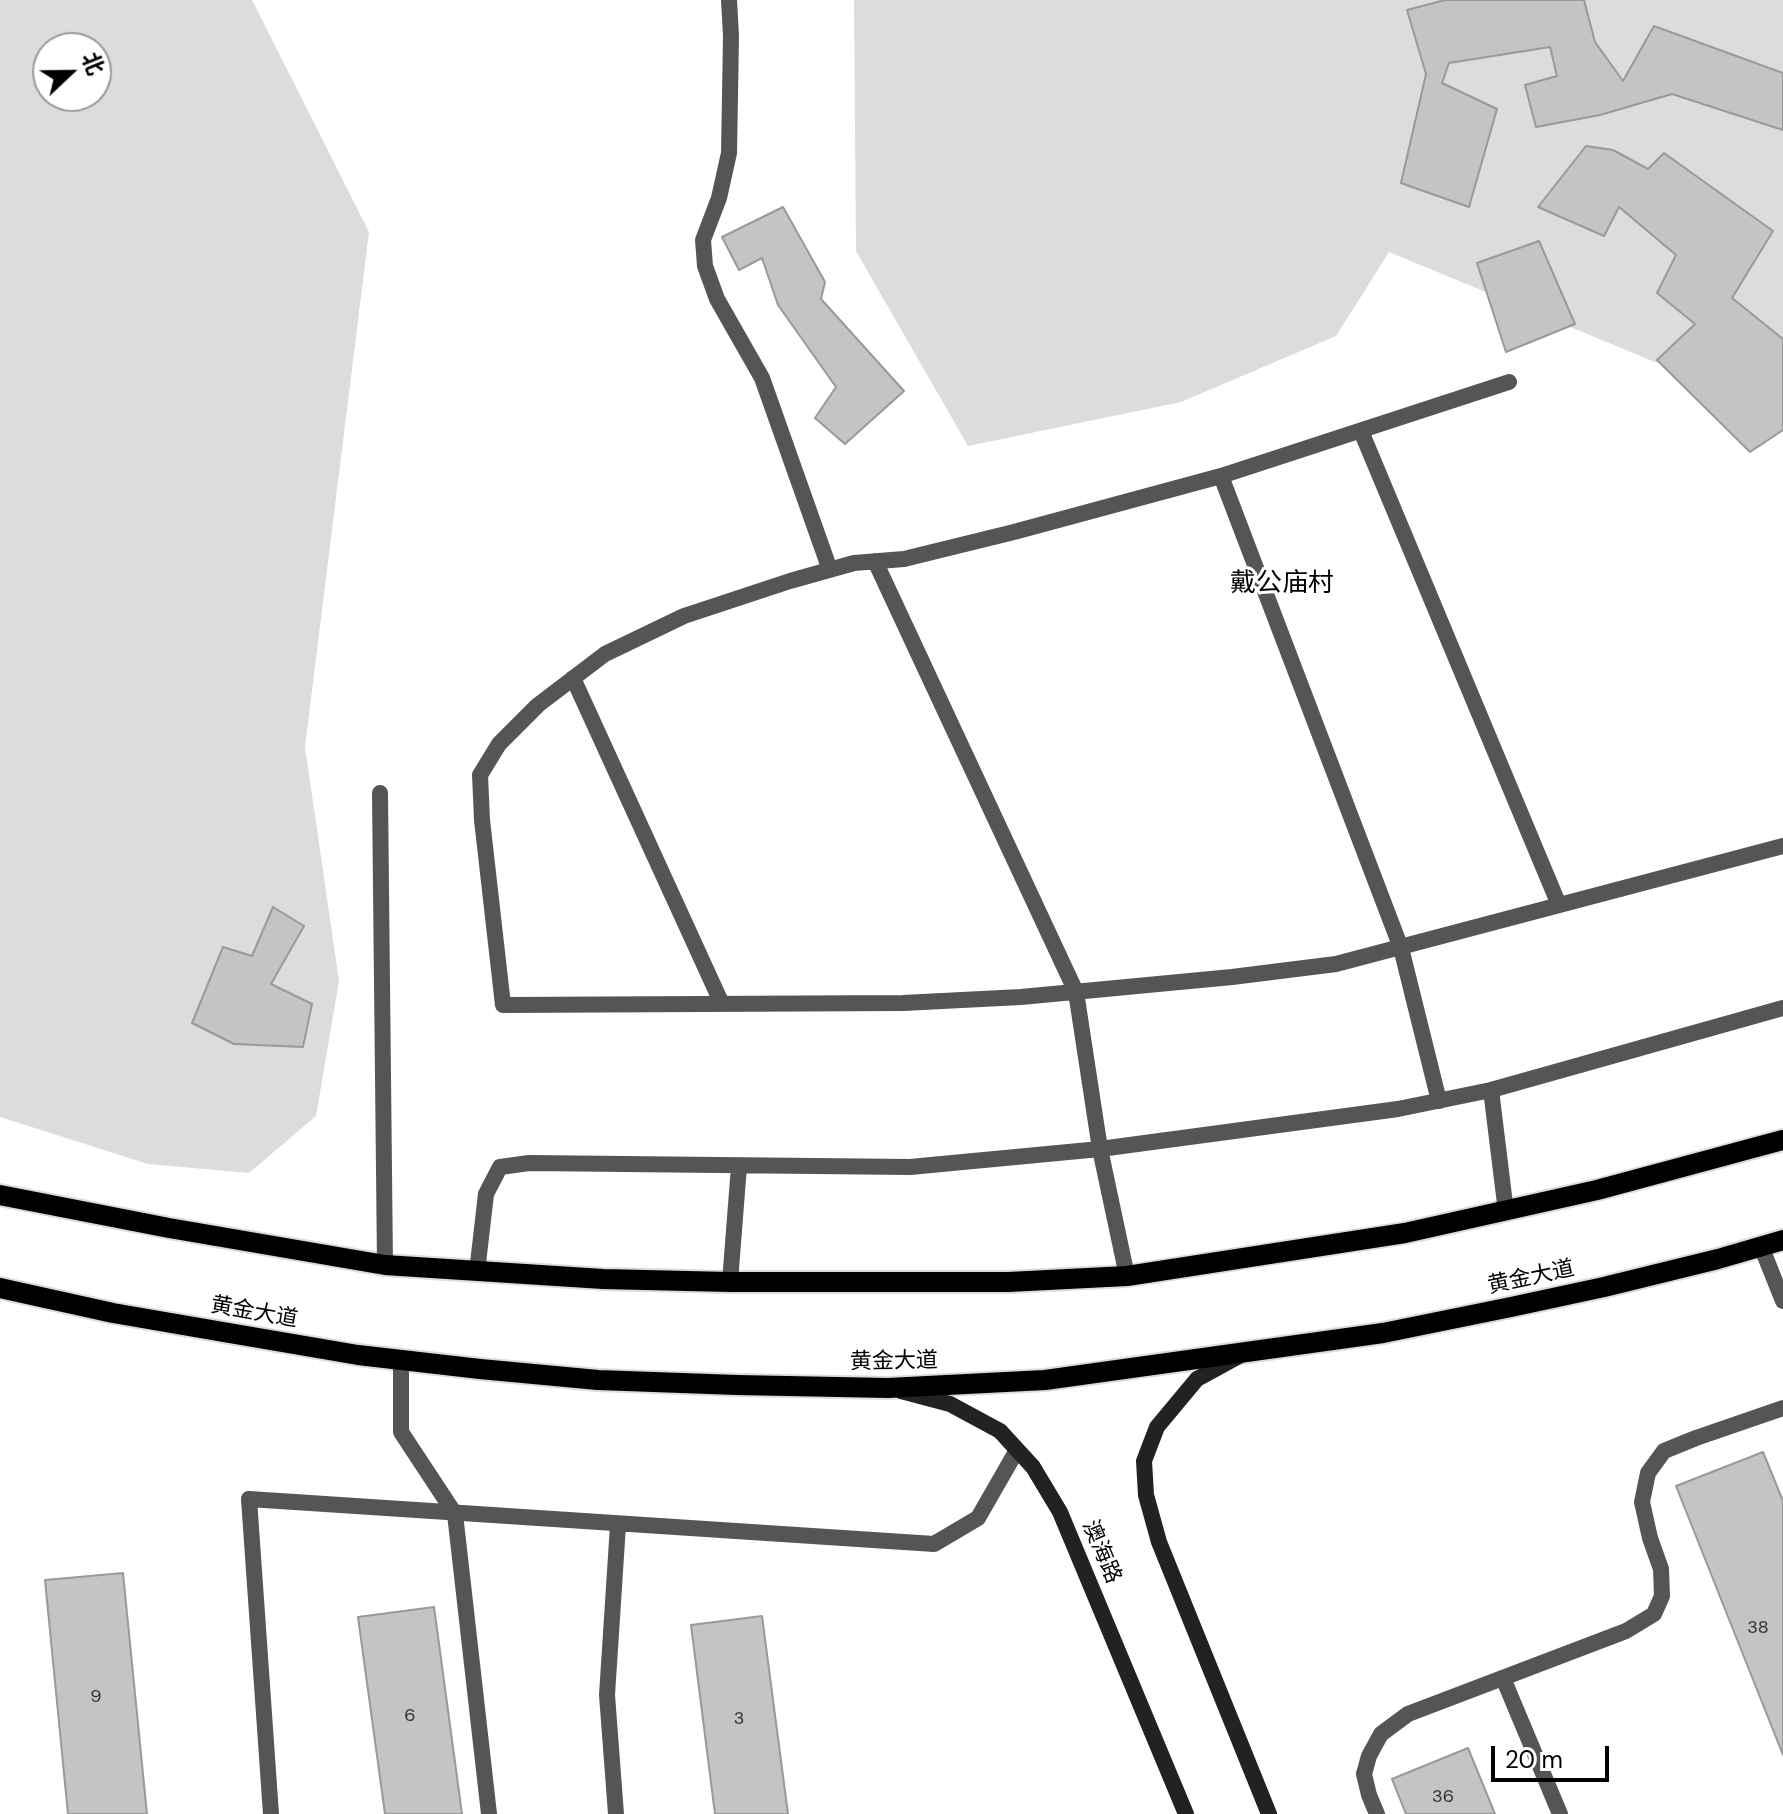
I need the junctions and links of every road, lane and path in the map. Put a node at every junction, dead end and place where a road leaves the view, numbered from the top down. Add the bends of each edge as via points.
1 (729, 0) edge
2 (1509, 382) dead end
3 (1361, 431) junction
4 (1221, 476) junction
5 (875, 561) junction
6 (830, 570) junction
7 (573, 678) junction
8 (380, 793) dead end
9 (1783, 846) edge
10 (1559, 905) junction
11 (1401, 948) junction
12 (1076, 992) junction
13 (722, 1004) junction
14 (1783, 1008) edge
15 (1491, 1090) junction
16 (1439, 1101) junction
17 (1783, 1140) edge
18 (1100, 1149) junction
19 (739, 1166) junction
20 (0, 1195) edge
21 (1506, 1212) junction
22 (1783, 1240) edge
23 (1761, 1246) junction
24 (385, 1265) junction
25 (477, 1272) junction
26 (1127, 1276) junction
27 (730, 1282) junction
28 (0, 1288) edge
29 (1783, 1301) edge
30 (1250, 1350) junction
31 (401, 1360) junction
32 (888, 1388) junction
33 (1783, 1408) edge
34 (1017, 1450) junction
35 (455, 1514) junction
36 (618, 1525) junction
37 (1503, 1678) junction
38 (271, 1814) edge
39 (489, 1814) edge
40 (616, 1814) edge
41 (1186, 1814) edge
42 (1269, 1814) edge
43 (1377, 1814) edge
44 (1560, 1814) edge

1 - 6 street via 729,153 703,240 705,266 717,299 762,378
2 - 3 street
3 - 4 street
3 - 10 street
4 - 5 street via 1000,536
4 - 11 street
5 - 6 street
5 - 12 street
6 - 7 street via 684,616 605,654
7 - 13 street
7 - 13 street via 499,744 480,775 503,1005
8 - 24 street
9 - 10 street
10 - 11 street
11 - 12 street via 1336,964
11 - 16 street
12 - 13 street via 903,1003
12 - 18 street
14 - 15 street
15 - 16 street
15 - 21 street
16 - 18 street
17 - 21 main road
18 - 19 street via 910,1167
18 - 26 street
19 - 25 street via 500,1167 486,1194
19 - 27 street
20 - 24 main road
21 - 26 main road via 1390,1236
22 - 23 main road, 黄金大道
23 - 29 street
23 - 30 main road, 黄金大道 via 1511,1307 1383,1333
24 - 25 main road
25 - 27 main road
26 - 27 main road via 1008,1282
28 - 31 main road, 黄金大道 via 129,1316
30 - 32 main road, 黄金大道 via 1045,1380
30 - 42 main road via 1197,1379 1157,1427 1144,1461 1146,1495 1159,1542
31 - 32 main road, 黄金大道 via 598,1380
31 - 35 street via 401,1432
32 - 34 main road, 澳海路 via 950,1404 1000,1431
33 - 37 street via 1664,1451 1648,1473 1642,1502 1661,1569 1662,1596 1654,1614 1626,1631
34 - 36 street via 978,1518 934,1544
34 - 41 main road, 澳海路 via 1060,1512
35 - 36 street
35 - 38 street via 249,1499
35 - 39 street
36 - 40 street via 607,1695
37 - 43 street via 1408,1714 1381,1734 1364,1774
37 - 44 street

